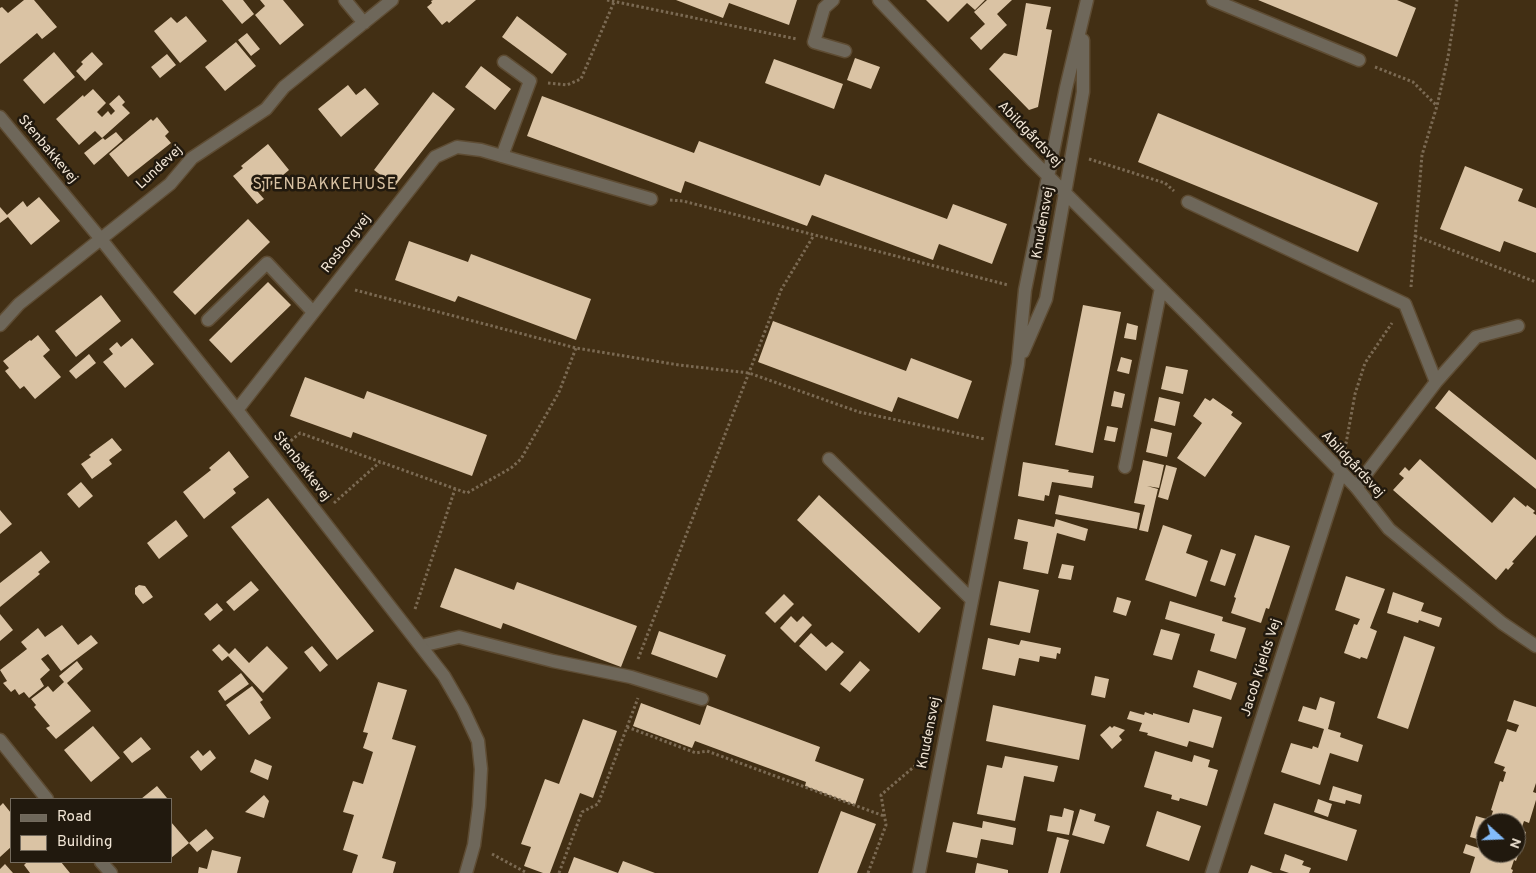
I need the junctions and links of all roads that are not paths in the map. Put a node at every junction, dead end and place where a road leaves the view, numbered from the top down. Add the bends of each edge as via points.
1 (345, 0) edge
2 (392, 0) edge
3 (834, 0) edge
4 (880, 0) edge
5 (1087, 0) edge
6 (1213, 0) edge
7 (364, 23) junction
8 (1082, 23) junction
9 (845, 51) dead end
10 (1359, 60) road end
11 (504, 62) dead end
12 (0, 117) edge
13 (502, 156) junction
14 (1048, 176) junction
15 (1064, 193) junction
16 (651, 199) road end
17 (1188, 202) road end
18 (100, 238) junction
19 (1161, 288) junction
20 (313, 312) junction
21 (208, 320) dead end
22 (0, 325) edge
23 (1518, 326) dead end
24 (1018, 364) junction
25 (1436, 382) junction
26 (237, 410) junction
27 (829, 459) dead end
28 (1125, 467) dead end
29 (1341, 473) junction
30 (1356, 488) junction
31 (972, 600) junction
32 (421, 646) junction
33 (1536, 646) edge
34 (702, 699) dead end
35 (0, 740) edge
36 (46, 798) edge
37 (102, 863) edge
38 (111, 873) edge
39 (466, 873) edge
40 (919, 873) edge
41 (1212, 873) edge

1 - 7 street
2 - 7 street, Lundevej
3 - 9 street via 824,8 814,42
4 - 14 street, Abildgårdsvej
5 - 8 street, Knudensvej
6 - 10 street
7 - 18 street, Lundevej via 284,87 266,108 192,158 170,184
8 - 14 street, Knudensvej
8 - 15 street, Knudensvej via 1083,92
11 - 13 street via 530,81
12 - 18 street, Stenbakkevej
13 - 16 street, Rosborgvej
13 - 20 street, Rosborgvej via 457,147 434,157
14 - 15 street, Abildgårdsvej
14 - 24 street, Knudensvej via 1025,290
15 - 19 street, Abildgårdsvej
15 - 24 street, Knudensvej via 1046,299
17 - 25 street via 1405,304
18 - 22 street, Lundevej via 19,304
18 - 26 street, Stenbakkevej
19 - 28 street
19 - 29 street, Abildgårdsvej
20 - 21 street via 267,263
20 - 26 street, Rosborgvej
23 - 25 street via 1476,337
24 - 31 street, Knudensvej
25 - 30 street
26 - 32 street, Stenbakkevej
27 - 31 street
29 - 30 street, Abildgårdsvej
29 - 41 street, Jacob Kjelds Vej
30 - 33 street, Abildgårdsvej via 1389,529 1502,623
31 - 40 street, Knudensvej
32 - 34 street via 459,637 631,677
32 - 39 street, Stenbakkevej via 444,676 478,741 481,769 479,806 474,845
35 - 36 street
37 - 38 street

